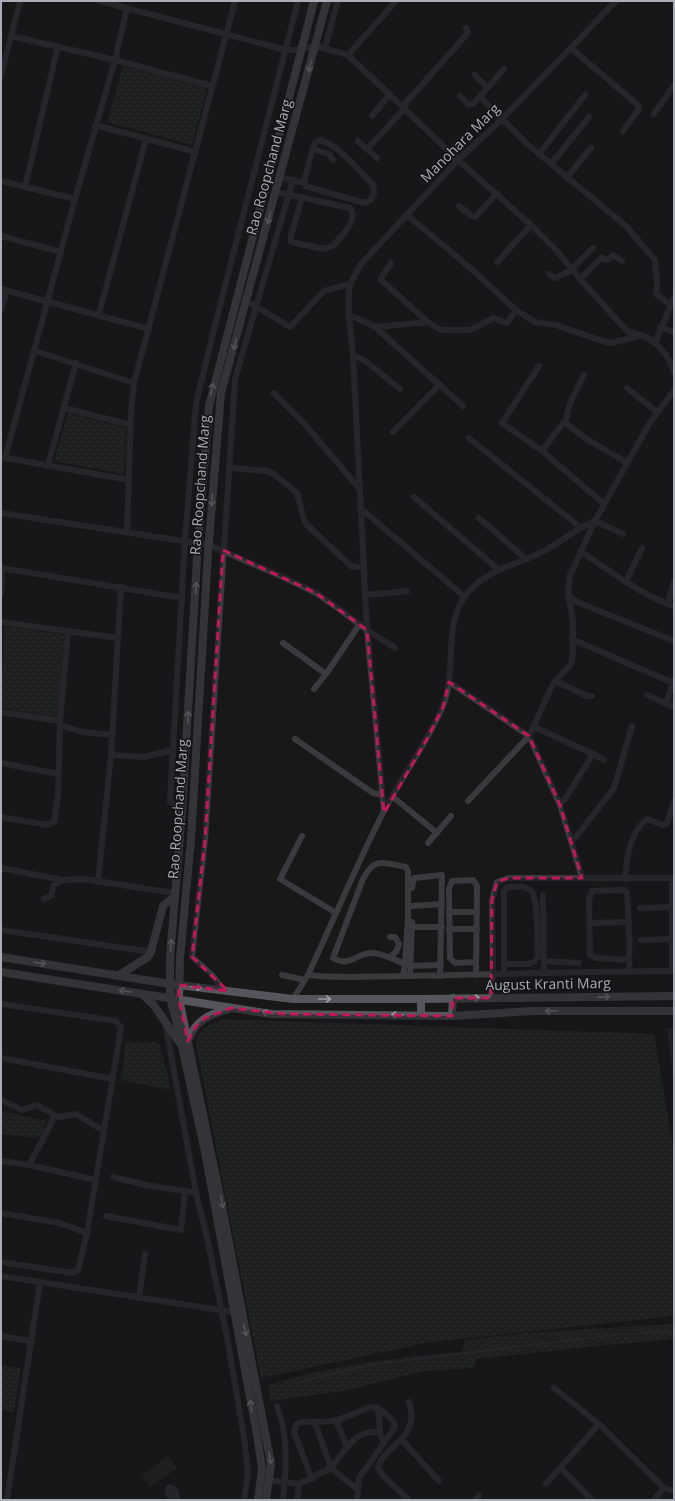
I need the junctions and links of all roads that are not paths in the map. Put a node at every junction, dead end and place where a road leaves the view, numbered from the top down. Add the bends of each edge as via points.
1 (20, 1) edge
2 (100, 1) edge
3 (235, 1) edge
4 (298, 1) edge
5 (314, 1) edge
6 (327, 1) edge
7 (338, 1) edge
8 (396, 1) edge
9 (616, 1) edge
10 (127, 8) junction
11 (466, 28) dead end
12 (226, 35) junction
13 (11, 36) junction
14 (58, 46) junction
15 (316, 46) junction
16 (325, 47) junction
17 (571, 48) junction
18 (301, 49) junction
19 (286, 50) junction
20 (348, 55) junction
21 (115, 60) junction
22 (504, 69) dead end
23 (1, 74) edge
24 (475, 75) dead end
25 (674, 85) edge
26 (212, 86) junction
27 (488, 88) junction
28 (390, 94) junction
29 (585, 95) dead end
30 (460, 96) dead end
31 (480, 97) junction
32 (404, 107) junction
33 (654, 114) dead end
34 (372, 116) dead end
35 (589, 117) dead end
36 (502, 119) junction
37 (95, 126) junction
38 (623, 131) dead end
39 (146, 139) junction
40 (358, 141) dead end
41 (591, 148) dead end
42 (313, 149) junction
43 (367, 149) junction
44 (196, 152) junction
45 (539, 154) junction
46 (377, 158) dead end
47 (333, 160) dead end
48 (458, 160) junction
49 (551, 164) junction
50 (280, 177) junction
51 (567, 177) junction
52 (1, 180) edge
53 (292, 180) junction
54 (304, 182) junction
55 (25, 187) junction
56 (276, 192) junction
57 (496, 193) junction
58 (289, 195) junction
59 (302, 197) junction
60 (75, 200) junction
61 (459, 206) dead end
62 (407, 215) junction
63 (531, 225) junction
64 (1, 236) edge
65 (593, 248) dead end
66 (61, 252) junction
67 (622, 261) dead end
68 (497, 262) dead end
69 (391, 263) dead end
70 (572, 269) junction
71 (549, 274) dead end
72 (580, 279) junction
73 (350, 284) junction
74 (4, 290) edge
75 (674, 298) edge
76 (247, 301) junction
77 (48, 302) junction
78 (671, 305) junction
79 (256, 307) junction
80 (1, 309) edge
81 (516, 310) junction
82 (99, 314) junction
83 (349, 316) junction
84 (428, 322) junction
85 (375, 327) junction
86 (660, 327) junction
87 (149, 329) junction
88 (674, 332) edge
89 (640, 335) junction
90 (655, 344) junction
91 (35, 351) junction
92 (353, 355) junction
93 (76, 363) junction
94 (539, 366) dead end
95 (674, 372) edge
96 (584, 375) dead end
97 (134, 383) junction
98 (440, 384) junction
99 (627, 388) dead end
100 (400, 389) dead end
101 (674, 390) edge
102 (274, 393) dead end
103 (464, 406) dead end
104 (64, 408) junction
105 (657, 412) junction
106 (564, 422) junction
107 (131, 425) junction
108 (393, 432) dead end
109 (469, 438) dead end
110 (542, 451) junction
111 (3, 457) edge
112 (626, 462) junction
113 (48, 465) junction
114 (230, 468) junction
115 (129, 480) junction
116 (358, 487) junction
117 (414, 497) dead end
118 (603, 503) junction
119 (360, 508) junction
120 (1, 513) edge
121 (479, 518) dead end
122 (595, 521) junction
123 (580, 527) junction
124 (127, 532) junction
125 (623, 534) dead end
126 (185, 540) junction
127 (198, 543) junction
128 (209, 545) junction
129 (642, 548) dead end
130 (223, 550) junction
131 (580, 551) junction
132 (526, 559) junction
133 (2, 568) edge
134 (363, 568) junction
135 (499, 570) junction
136 (626, 581) junction
137 (674, 581) edge
138 (120, 587) junction
139 (407, 591) dead end
140 (1, 593) edge
141 (365, 595) junction
142 (569, 596) junction
143 (464, 597) junction
144 (182, 598) junction
145 (671, 605) edge
146 (1, 622) edge
147 (359, 625) junction
148 (367, 630) junction
149 (68, 631) junction
150 (118, 638) junction
151 (572, 639) junction
152 (674, 641) edge
153 (283, 643) dead end
154 (395, 648) dead end
155 (326, 674) junction
156 (556, 681) junction
157 (449, 682) junction
158 (673, 682) edge
159 (314, 689) dead end
160 (647, 695) dead end
161 (592, 696) dead end
162 (666, 703) junction
163 (674, 707) edge
164 (1, 712) edge
165 (60, 723) junction
166 (632, 726) dead end
167 (534, 727) junction
168 (112, 734) junction
169 (530, 736) junction
170 (295, 739) dead end
171 (173, 750) junction
172 (593, 754) junction
173 (111, 755) junction
174 (604, 760) dead end
175 (1, 763) edge
176 (59, 774) junction
177 (382, 795) junction
178 (392, 797) junction
179 (468, 801) dead end
180 (674, 801) edge
181 (560, 804) junction
182 (182, 810) junction
183 (384, 812) junction
184 (451, 816) dead end
185 (1, 817) edge
186 (437, 832) junction
187 (302, 836) dead end
188 (572, 842) junction
189 (428, 843) dead end
190 (1, 868) edge
191 (582, 878) junction
192 (673, 878) edge
193 (625, 879) junction
194 (62, 880) junction
195 (98, 882) junction
196 (174, 895) junction
197 (543, 895) dead end
198 (44, 899) dead end
199 (442, 904) junction
200 (412, 906) junction
201 (672, 907) junction
202 (640, 908) dead end
203 (449, 912) junction
204 (477, 912) junction
205 (336, 913) junction
206 (629, 922) junction
207 (589, 923) junction
208 (412, 926) junction
209 (442, 927) junction
210 (450, 929) junction
211 (476, 929) junction
212 (1, 930) edge
213 (390, 936) dead end
214 (641, 940) dead end
215 (673, 940) junction
216 (151, 952) junction
217 (1, 957) edge
218 (390, 957) junction
219 (630, 960) junction
220 (544, 961) junction
221 (476, 962) junction
222 (579, 963) dead end
223 (504, 964) junction
224 (407, 965) junction
225 (441, 965) junction
226 (629, 971) junction
227 (673, 971) edge
228 (1, 972) edge
229 (544, 972) junction
230 (119, 974) junction
231 (504, 974) junction
232 (282, 975) dead end
233 (476, 975) junction
234 (493, 975) junction
235 (407, 976) junction
236 (440, 976) junction
237 (306, 978) junction
238 (170, 984) junction
239 (180, 985) junction
240 (223, 990) junction
241 (140, 993) junction
242 (650, 996) junction
243 (674, 996) edge
244 (170, 998) junction
245 (453, 998) junction
246 (491, 998) junction
247 (179, 999) junction
248 (293, 999) junction
249 (422, 999) junction
250 (1, 1004) edge
251 (231, 1008) junction
252 (650, 1011) junction
253 (674, 1011) edge
254 (421, 1016) junction
255 (452, 1016) junction
256 (164, 1022) junction
257 (185, 1044) junction
258 (1, 1058) edge
259 (113, 1079) junction
260 (1, 1100) edge
261 (55, 1116) junction
262 (104, 1131) junction
263 (1, 1161) edge
264 (29, 1165) junction
265 (113, 1177) dead end
266 (96, 1180) junction
267 (185, 1192) junction
268 (196, 1193) junction
269 (1, 1213) edge
270 (106, 1216) dead end
271 (86, 1233) junction
272 (145, 1254) dead end
273 (1, 1262) edge
274 (1, 1276) edge
275 (40, 1282) junction
276 (139, 1297) junction
277 (220, 1310) junction
278 (237, 1313) junction
279 (1, 1336) edge
280 (30, 1341) junction
281 (554, 1388) dead end
282 (409, 1402) dead end
283 (277, 1406) dead end
284 (378, 1408) junction
285 (336, 1420) junction
286 (315, 1423) junction
287 (599, 1424) junction
288 (380, 1432) junction
289 (402, 1440) junction
290 (384, 1444) junction
291 (348, 1447) junction
292 (331, 1468) junction
293 (561, 1468) junction
294 (312, 1479) junction
295 (269, 1480) junction
296 (439, 1481) dead end
297 (285, 1482) junction
298 (299, 1484) junction
299 (546, 1484) dead end
300 (664, 1488) junction
301 (358, 1490) junction
302 (674, 1491) edge
303 (7, 1500) edge
304 (244, 1500) edge
305 (258, 1500) edge
306 (266, 1500) edge
307 (283, 1500) edge
308 (297, 1500) edge
309 (357, 1500) edge
310 (409, 1500) edge
311 (592, 1500) edge
312 (654, 1500) edge

1 - 13 street
2 - 10 street
3 - 12 street
4 - 19 street
5 - 18 main road, Rao Roopchand Marg
6 - 15 main road, Rao Roopchand Marg
7 - 16 street
8 - 20 street
9 - 17 street, Manohara Marg
10 - 12 street
10 - 21 street
11 - 32 street via 467,34
12 - 19 street
12 - 26 street
13 - 14 street
13 - 23 street
14 - 21 street
14 - 55 street
15 - 16 street
15 - 18 street
15 -> 50 main road, Rao Roopchand Marg
16 - 20 street
17 - 36 street, Manohara Marg
17 - 38 street via 639,106 640,109
18 - 19 street
127 -> 18 main road, Rao Roopchand Marg via 212,387
19 - 126 street via 199,389
20 - 28 street
21 - 26 street
21 - 37 street
22 - 27 street
24 - 27 street
25 - 33 street
26 - 44 street
27 - 31 street
28 - 32 street
28 - 34 street
29 - 45 street
30 - 31 street via 470,105
31 - 36 street
32 - 43 street
32 - 48 street
35 - 49 street
36 - 45 street
36 - 48 street, Manohara Marg
37 - 39 street
37 - 60 street
39 - 44 street
39 - 82 street
40 - 43 street
41 - 51 street
42 - 47 street via 329,154
42 - 54 street
42 - 54 street via 318,140 333,148 373,185 374,193 371,200 364,203 305,186
43 - 46 street
44 - 87 street
45 - 49 street
48 - 57 street
48 - 62 street, Manohara Marg
49 - 51 street
50 - 53 street
50 - 56 main road, Rao Roopchand Marg
51 - 78 street via 626,226 655,260 656,294
52 - 55 street
53 - 54 street
53 - 58 street
55 - 60 street
56 - 58 street
56 -> 76 main road, Rao Roopchand Marg
57 - 61 street via 475,217
57 - 63 street
58 - 59 street
58 - 79 street
59 - 59 street via 290,240 324,249 333,246 352,221 353,212 350,208
60 - 66 street
62 - 73 street, Manohara Marg via 361,264
62 - 81 street
63 - 68 street
63 - 70 street
64 - 66 street
65 - 70 street
66 - 77 street
67 - 72 street via 613,255 608,260 601,258
69 - 84 street via 381,280
70 - 71 street via 558,278
70 - 72 street
72 - 89 street via 626,330
73 - 79 street via 324,291 290,327
73 - 83 street, Manohara Marg
74 - 77 street
74 - 80 street
75 - 78 street
76 - 79 street
76 -> 128 main road, Rao Roopchand Marg via 221,393
77 - 82 street
77 - 91 street
78 - 86 street
79 - 114 street via 235,379
81 - 84 street via 508,323 493,318 470,330 446,331
81 - 89 street via 536,322 556,325 605,342 611,343
82 - 87 street
83 - 85 street
83 - 92 street, Manohara Marg
84 - 85 street
85 - 98 street
86 - 88 street
86 - 90 street
87 - 97 street
89 - 90 street
90 - 95 street via 667,356
91 - 93 street
91 - 111 street
92 - 100 street via 364,360
92 - 116 street, Manohara Marg
93 - 97 street
93 - 104 street
94 - 110 street via 502,423
96 - 106 street
97 - 107 street
98 - 103 street
98 - 108 street
99 - 105 street
101 - 105 street
102 - 116 street via 302,421
104 - 107 street
104 - 113 street
105 - 112 street
106 - 110 street
106 - 112 street via 588,440
107 - 115 street
109 - 123 street
110 - 118 street
111 - 113 street
112 - 118 street
113 - 115 street
114 - 130 street
114 - 134 street via 268,471 275,475 297,493 307,525 351,566
115 - 124 street
116 - 119 street, Manohara Marg
117 - 135 street
118 - 122 street
119 - 134 street, Manohara Marg
119 - 143 street
120 - 124 street
121 - 132 street
122 - 123 street
122 - 125 street
122 - 131 street
123 - 132 street
124 - 126 street
126 - 127 street
126 - 144 street
127 - 128 street
182 -> 127 main road, Rao Roopchand Marg
128 - 130 street
128 - 239 main road, Rao Roopchand Marg
129 - 136 street
130 - 147 street via 316,594 339,608
130 - 240 street via 205,840 192,957 213,976
131 - 136 street
131 - 142 street via 570,575
132 - 135 street
133 - 138 street
133 - 140 street
134 - 141 street, Manohara Marg
135 - 143 street via 482,580
136 - 145 street
137 - 145 street
138 - 144 street
138 - 150 street
139 - 141 street
141 - 148 street, Manohara Marg
142 - 151 street via 573,622
142 - 152 street
143 - 157 street via 452,637
144 - 171 street
146 - 149 street
147 - 148 street
147 - 155 street
148 - 154 street
148 - 177 street, Manohara Marg
149 - 150 street
149 - 165 street
150 - 168 street
151 - 156 street via 571,664
151 - 158 street
153 - 155 street
155 - 159 street
156 - 161 street via 586,696
156 - 167 street
157 - 169 street
157 - 178 street via 443,707
158 - 162 street
160 - 162 street
162 - 163 street
164 - 165 street
165 - 168 street via 82,732
165 - 176 street
166 - 188 street via 614,788
167 - 169 street
167 - 172 street
168 - 173 street
169 - 179 street
169 - 181 street
170 - 177 street via 373,793
171 - 173 street via 144,757
171 - 182 street via 170,801
172 - 174 street
172 - 181 street
173 - 195 street
175 - 176 street
176 - 185 street via 54,822 47,825
177 - 183 street, Manohara Marg
178 - 183 street
178 - 186 street
180 - 193 street via 666,824 648,819 632,839
181 - 188 street
182 - 196 main road, Rao Roopchand Marg
183 - 205 street
184 - 186 street
186 - 189 street
187 - 205 street via 280,879
188 - 191 street
190 - 194 street
191 - 193 street
191 - 234 street via 508,878 497,882 492,900
192 - 193 street
192 - 201 street
194 - 195 street via 84,879
194 - 198 street via 53,886 52,895
195 - 196 street
196 - 216 main road via 163,906
238 -> 196 main road, Rao Roopchand Marg
197 - 220 street
199 - 200 street
199 - 200 street via 443,878 440,874 414,878
199 - 209 street
200 - 208 street
201 - 202 street
201 - 215 street
203 - 204 street
203 - 204 street via 450,883 469,880 473,880 477,886
203 - 210 street
204 - 211 street
205 - 237 street
206 - 207 street
206 - 207 street via 626,891 595,890 589,899
206 - 219 street
207 - 219 street via 592,957
208 - 209 street
208 - 224 street
209 - 225 street
210 - 211 street
210 - 221 street via 451,961
211 - 221 street
212 - 216 street
213 - 218 street via 395,937 399,944 396,952
214 - 215 street
215 - 227 street
216 - 230 main road via 144,960
217 -> 230 main road, August Kranti Marg
218 - 224 street
218 - 224 street via 372,953 361,955 350,962 340,962 333,958 362,879 373,864 406,867 408,871
219 - 226 street
220 - 222 street
220 - 229 street
221 - 233 street
223 - 223 street via 529,964 538,956 535,902 533,893 527,888 510,887 504,892
223 - 231 street
224 - 225 street
224 - 235 street
225 - 236 street
226 - 227 street
226 - 229 street
241 -> 228 main road, August Kranti Marg
229 - 231 street
230 - 238 main road, August Kranti Marg
231 - 234 street
232 - 237 street
233 - 234 street
233 - 236 street
234 - 246 street
235 - 236 street
235 - 237 street
237 - 248 street
238 - 239 main road, August Kranti Marg
238 - 244 main road, Rao Roopchand Marg
239 -> 240 main road, August Kranti Marg
239 - 247 main road, Rao Roopchand Marg
240 - 248 main road, August Kranti Marg
241 - 244 main road, August Kranti Marg
241 - 256 main road via 148,998
242 - 243 main road, August Kranti Marg
246 -> 242 main road, August Kranti Marg
242 - 252 main road
244 - 247 main road, August Kranti Marg
244 - 257 main road, Rao Roopchand Marg
245 -> 246 main road, August Kranti Marg
245 - 249 main road, August Kranti Marg
245 - 255 main road
247 - 251 main road, August Kranti Marg
247 - 257 main road, Rao Roopchand Marg
248 -> 249 main road, August Kranti Marg
249 - 254 main road
250 - 259 street via 116,1021 121,1030
254 -> 251 main road, August Kranti Marg via 285,1014
251 - 257 main road via 205,1018 196,1026
252 - 253 main road, August Kranti Marg
252 -> 255 main road, August Kranti Marg via 533,1011
254 - 255 main road, August Kranti Marg
256 - 257 main road
256 - 268 street
257 - 278 main road
258 - 259 street
259 - 262 street
260 - 261 street via 22,1110 37,1105
261 - 262 street via 76,1114
261 - 264 street
262 - 266 street
263 - 264 street
264 - 266 street
265 - 267 street
266 - 271 street
267 - 268 street
267 - 270 street via 181,1230
268 - 277 street
269 - 271 street via 59,1223
271 - 273 street via 80,1266 76,1272
272 - 276 street
274 - 275 street
275 - 276 street
275 - 280 street
276 - 277 street
277 - 278 street
277 - 304 street via 244,1436 248,1473
278 -> 295 main road via 266,1433 271,1464
305 -> 278 main road via 262,1469
279 - 280 street
280 - 303 street
281 - 287 street
282 - 289 street via 412,1419
283 - 297 street via 286,1448
284 - 285 street via 370,1407
284 - 288 street
284 - 290 street via 395,1424 394,1430
285 - 286 street
285 - 291 street
286 - 292 street
286 - 294 street via 299,1422 294,1427
287 - 293 street
287 - 300 street
288 - 290 street
288 - 291 street via 355,1437
289 - 296 street
289 - 310 street via 378,1467 383,1476
290 - 301 street via 359,1478
291 - 292 street
292 - 294 street
292 - 301 street
293 - 299 street
293 - 311 street
294 - 298 street
295 - 297 street
295 - 306 main road
297 - 298 street
297 - 307 street
298 - 308 street
300 - 302 street
300 - 312 street
301 - 309 street

